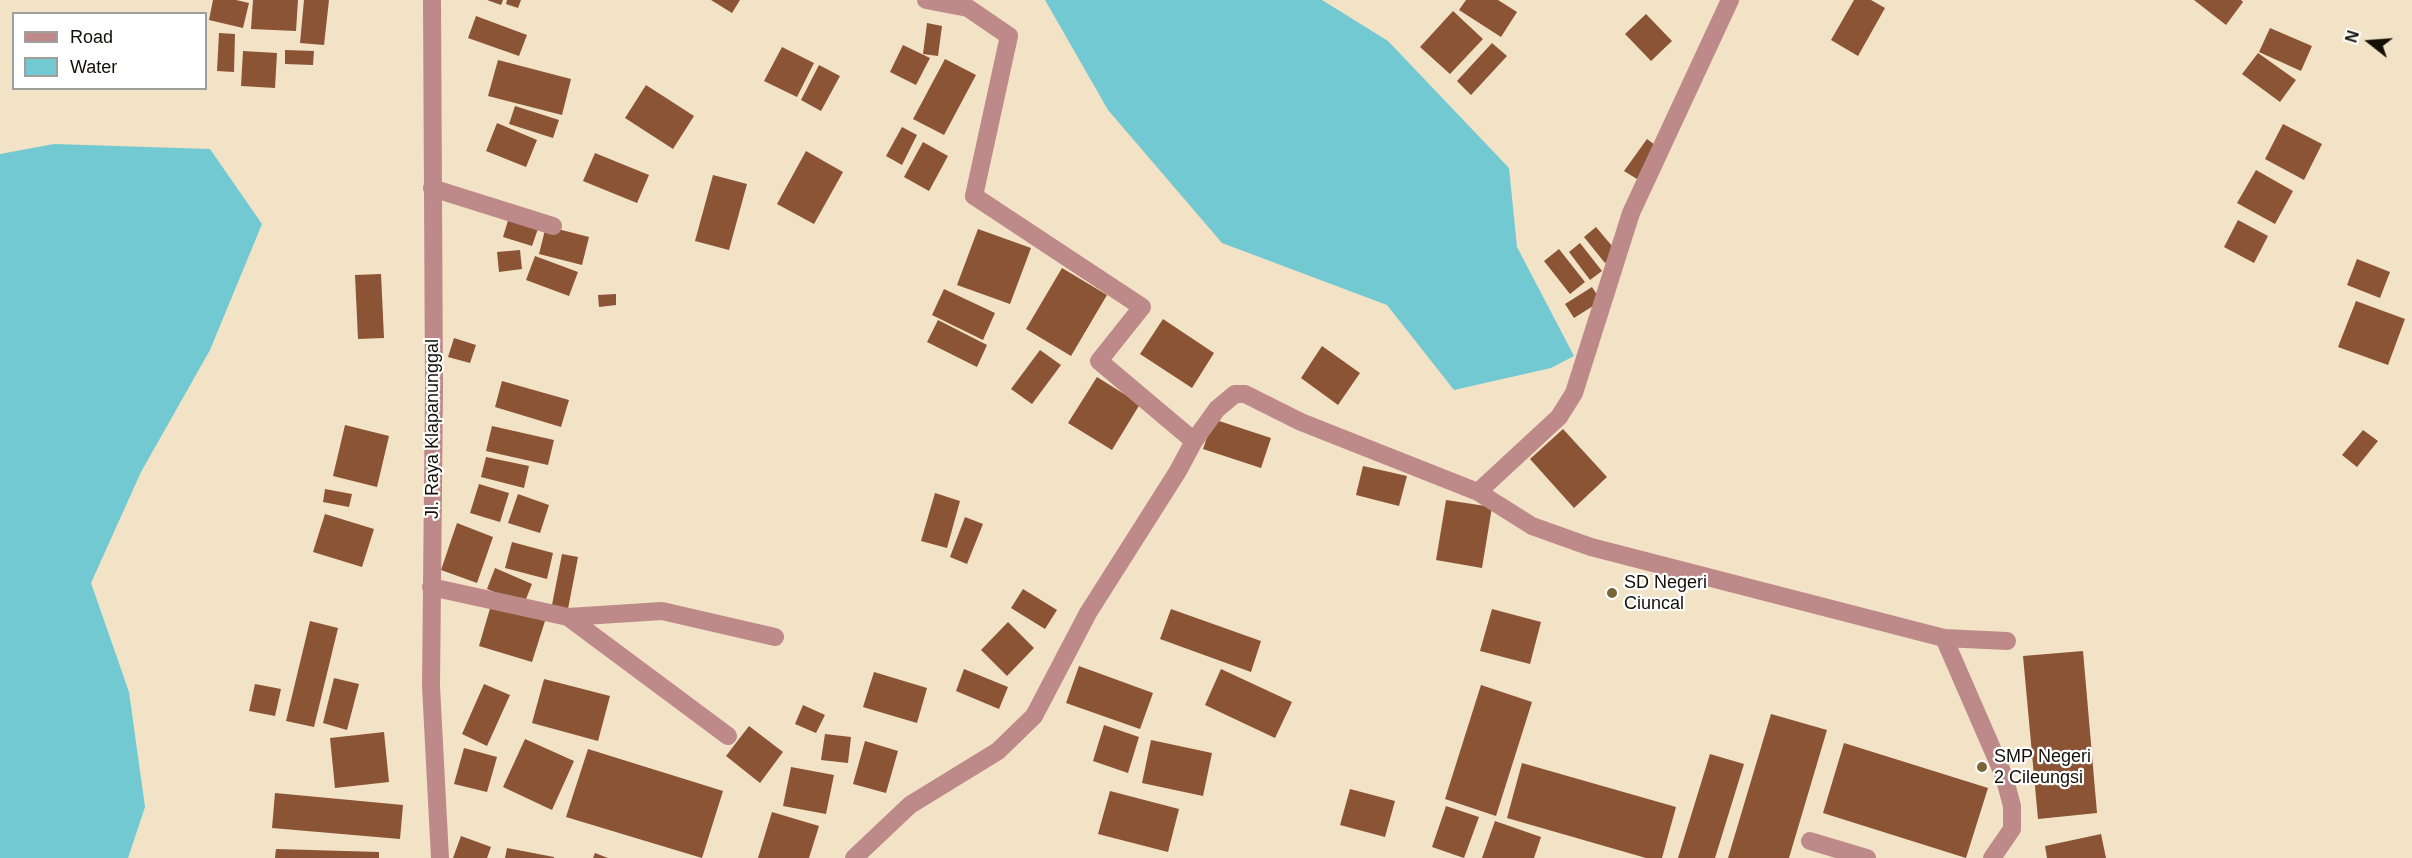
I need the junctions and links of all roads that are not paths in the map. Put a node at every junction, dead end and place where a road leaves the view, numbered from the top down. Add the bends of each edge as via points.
1 (432, 0) edge
2 (926, 0) edge
3 (1730, 0) edge
4 (432, 188) junction
5 (553, 226) dead end
6 (1194, 441) junction
7 (1478, 492) junction
8 (431, 587) junction
9 (568, 617) junction
10 (775, 637) dead end
11 (1944, 638) junction
12 (2007, 641) dead end
13 (728, 736) dead end
14 (1810, 841) dead end
15 (440, 858) edge
16 (854, 858) edge
17 (1867, 858) edge
18 (1992, 858) edge

1 - 4 street, Jl. Raya Klapanunggal
2 - 6 street via 968,8 1009,36 974,196 1142,307 1099,361
3 - 7 street via 1631,213 1574,393 1559,417
4 - 5 street
4 - 8 street, Jl. Raya Klapanunggal
6 - 7 street via 1217,409 1235,394 1245,394 1301,422
6 - 16 street via 1088,613 1034,716 998,751 910,804
7 - 11 street via 1532,526 1591,547
8 - 9 street
8 - 15 street, Jl. Raya Klapanunggal via 431,686
9 - 10 street via 662,611
9 - 13 street
11 - 12 street
11 - 18 street via 2004,776 2012,806 2012,830
14 - 17 street

